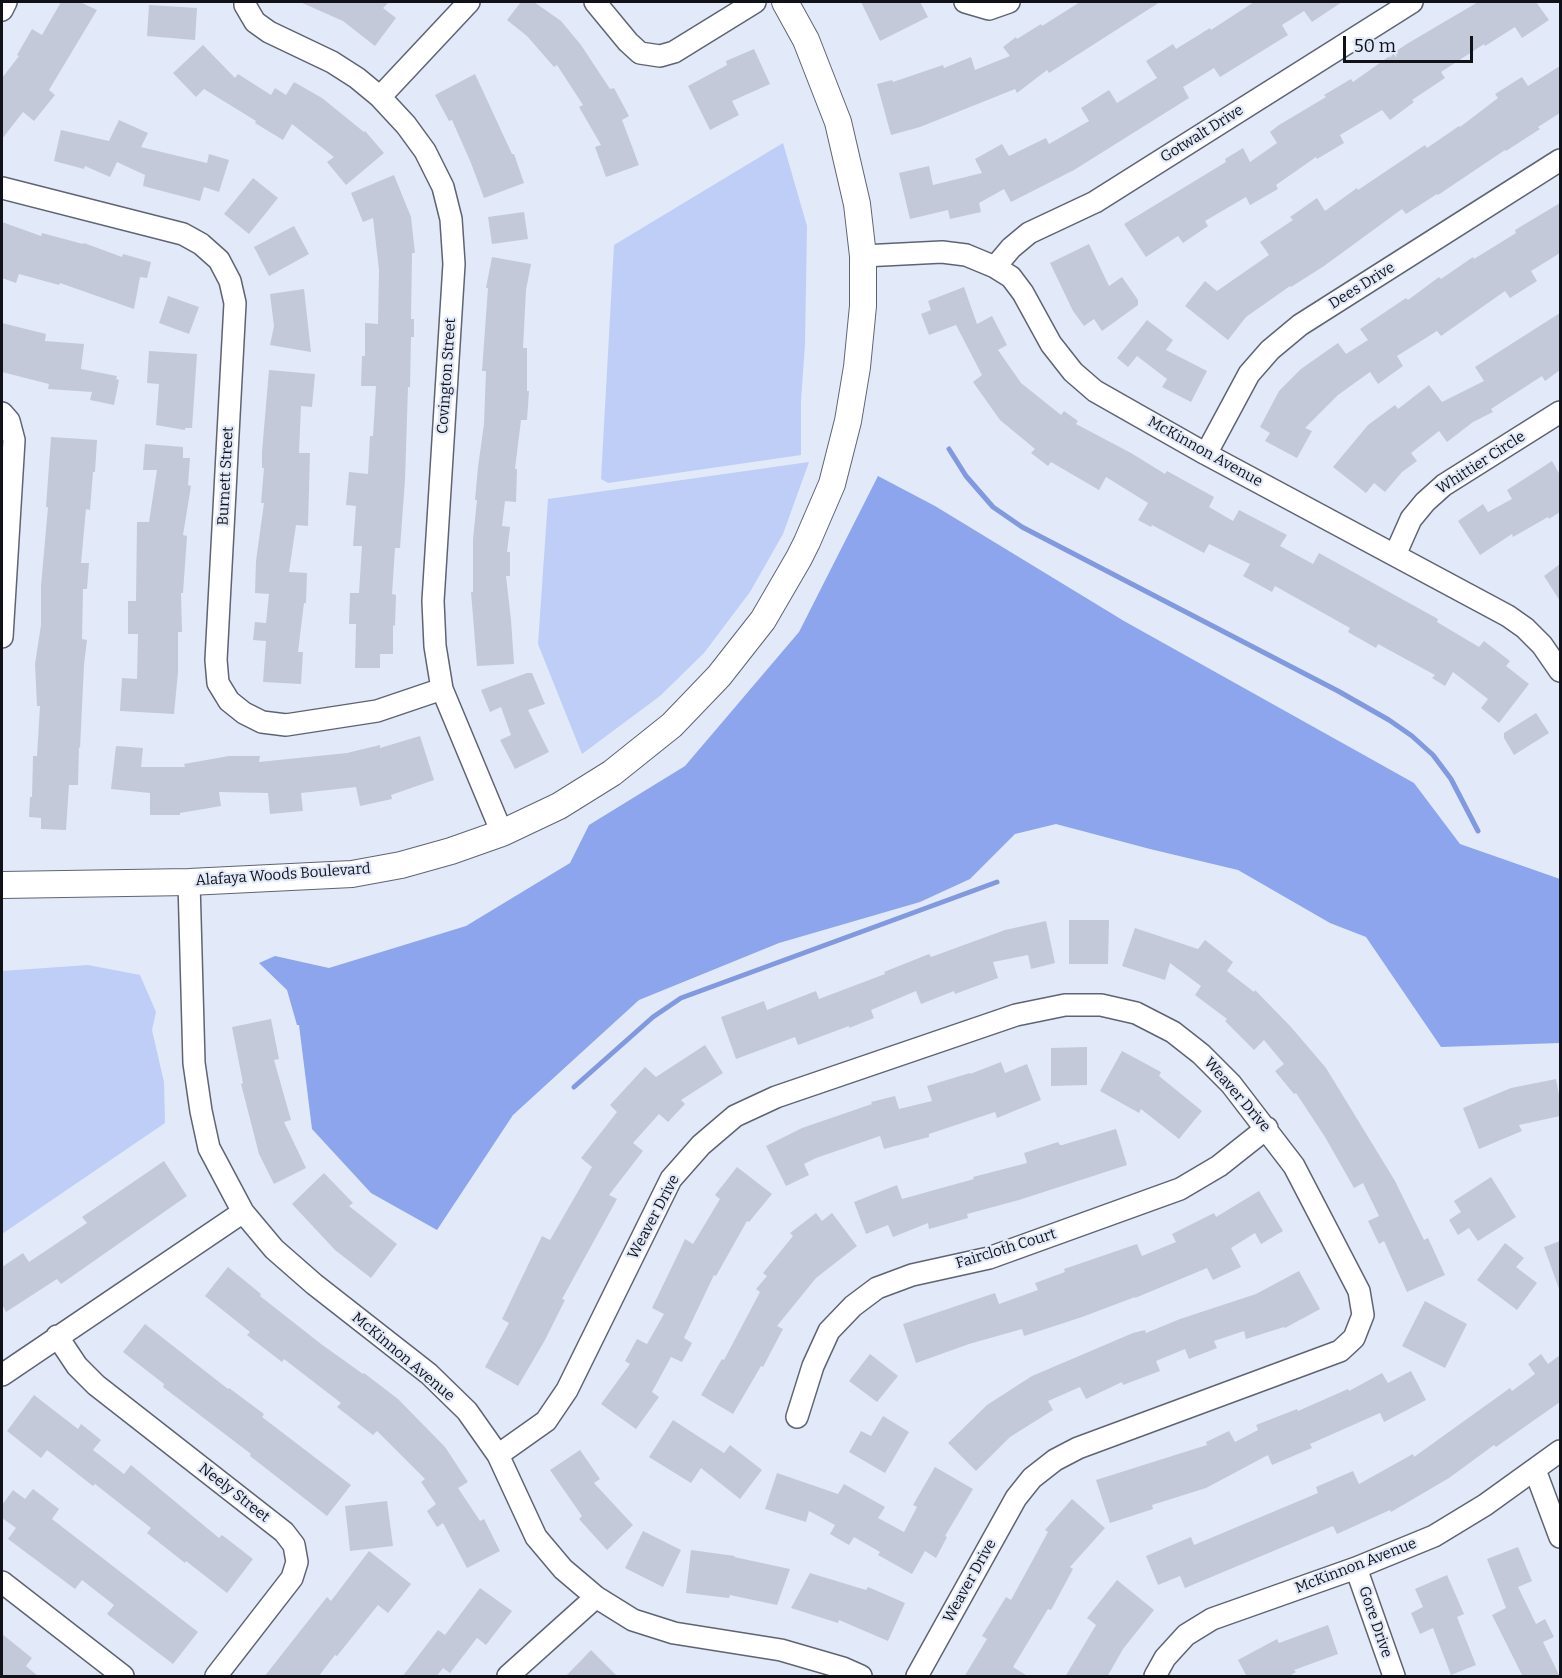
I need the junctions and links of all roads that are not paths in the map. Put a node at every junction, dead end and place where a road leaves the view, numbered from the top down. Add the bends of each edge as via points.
1 (6, 2) edge
2 (245, 2) edge
3 (469, 2) edge
4 (595, 2) edge
5 (755, 2) edge
6 (785, 2) edge
7 (965, 2) edge
8 (1009, 2) edge
9 (1399, 5) edge
10 (2, 10) edge
11 (380, 97) junction
12 (1560, 160) edge
13 (2, 188) edge
14 (863, 256) junction
15 (995, 267) junction
16 (1560, 412) edge
17 (2, 413) edge
18 (1206, 454) junction
19 (1395, 555) junction
20 (2, 637) edge
21 (1560, 670) edge
22 (442, 689) junction
23 (502, 833) junction
24 (189, 882) junction
25 (2, 885) edge
26 (1267, 1128) junction
27 (243, 1212) junction
28 (57, 1336) junction
29 (2, 1375) edge
30 (797, 1417) dead end
31 (1560, 1451) edge
32 (498, 1455) junction
33 (1535, 1470) junction
34 (1560, 1536) edge
35 (1356, 1568) junction
36 (2, 1582) edge
37 (596, 1597) junction
38 (123, 1677) edge
39 (216, 1677) edge
40 (508, 1677) edge
41 (861, 1677) edge
42 (917, 1677) edge
43 (1155, 1677) edge
44 (1394, 1677) edge

1 - 10 street
2 - 11 street, Covington Street via 255,22 269,32 332,62
3 - 11 street
4 - 5 street via 640,53 660,57
6 - 14 street, Alafaya Woods Boulevard via 806,40 838,122 857,204
7 - 8 street via 989,9
9 - 15 street, Gotwalt Drive via 1095,202 1029,233
11 - 22 street, Covington Street via 425,151 443,187 451,219 454,264 433,601
12 - 18 street, Dees Drive via 1300,325 1249,374
13 - 22 street, Burnett Street via 183,234 219,260 230,281 235,303 216,660 218,683 229,700 262,722 286,725 377,711
14 - 15 street, McKinnon Avenue via 942,252 966,255
14 - 23 street, Alafaya Woods Boulevard via 857,367 832,484 799,558 763,620 719,676 672,725 560,806
15 - 18 street, McKinnon Avenue via 1011,277 1051,345 1073,372 1095,391
16 - 19 street, Whittier Circle via 1444,485 1411,519
17 - 20 street via 9,421 14,440
18 - 19 street, McKinnon Avenue
19 - 21 street, McKinnon Avenue via 1526,628
22 - 23 street, Covington Street
23 - 24 street, Alafaya Woods Boulevard via 401,865 352,874
24 - 25 street, Alafaya Woods Boulevard
24 - 27 street, McKinnon Avenue via 194,1063 201,1111 208,1148
26 - 30 street, Faircloth Court via 1219,1166 1180,1189 989,1258 912,1275 877,1288 829,1331
26 - 32 street, Weaver Drive via 1231,1084 1173,1032 1136,1013 1101,1005 1065,1005 1016,1015 776,1097 735,1116 670,1179 567,1390 546,1421
26 - 42 street, Weaver Drive via 1294,1166 1359,1292 1363,1315 1354,1338 1340,1351 1055,1460 1032,1478 1016,1498
27 - 28 street
27 - 32 street, McKinnon Avenue via 298,1270 429,1374 467,1411
28 - 29 street
28 - 39 street, Neely Street via 96,1385 284,1532 294,1545 297,1562 292,1578
31 - 33 street, McKinnon Avenue
32 - 37 street, McKinnon Avenue via 536,1537 562,1569
33 - 34 street
33 - 35 street, McKinnon Avenue via 1434,1536
35 - 43 street, McKinnon Avenue via 1212,1619 1186,1635
35 - 44 street, Gore Drive
36 - 38 street
37 - 40 street
37 - 41 street, McKinnon Avenue via 633,1620 674,1633 781,1650

